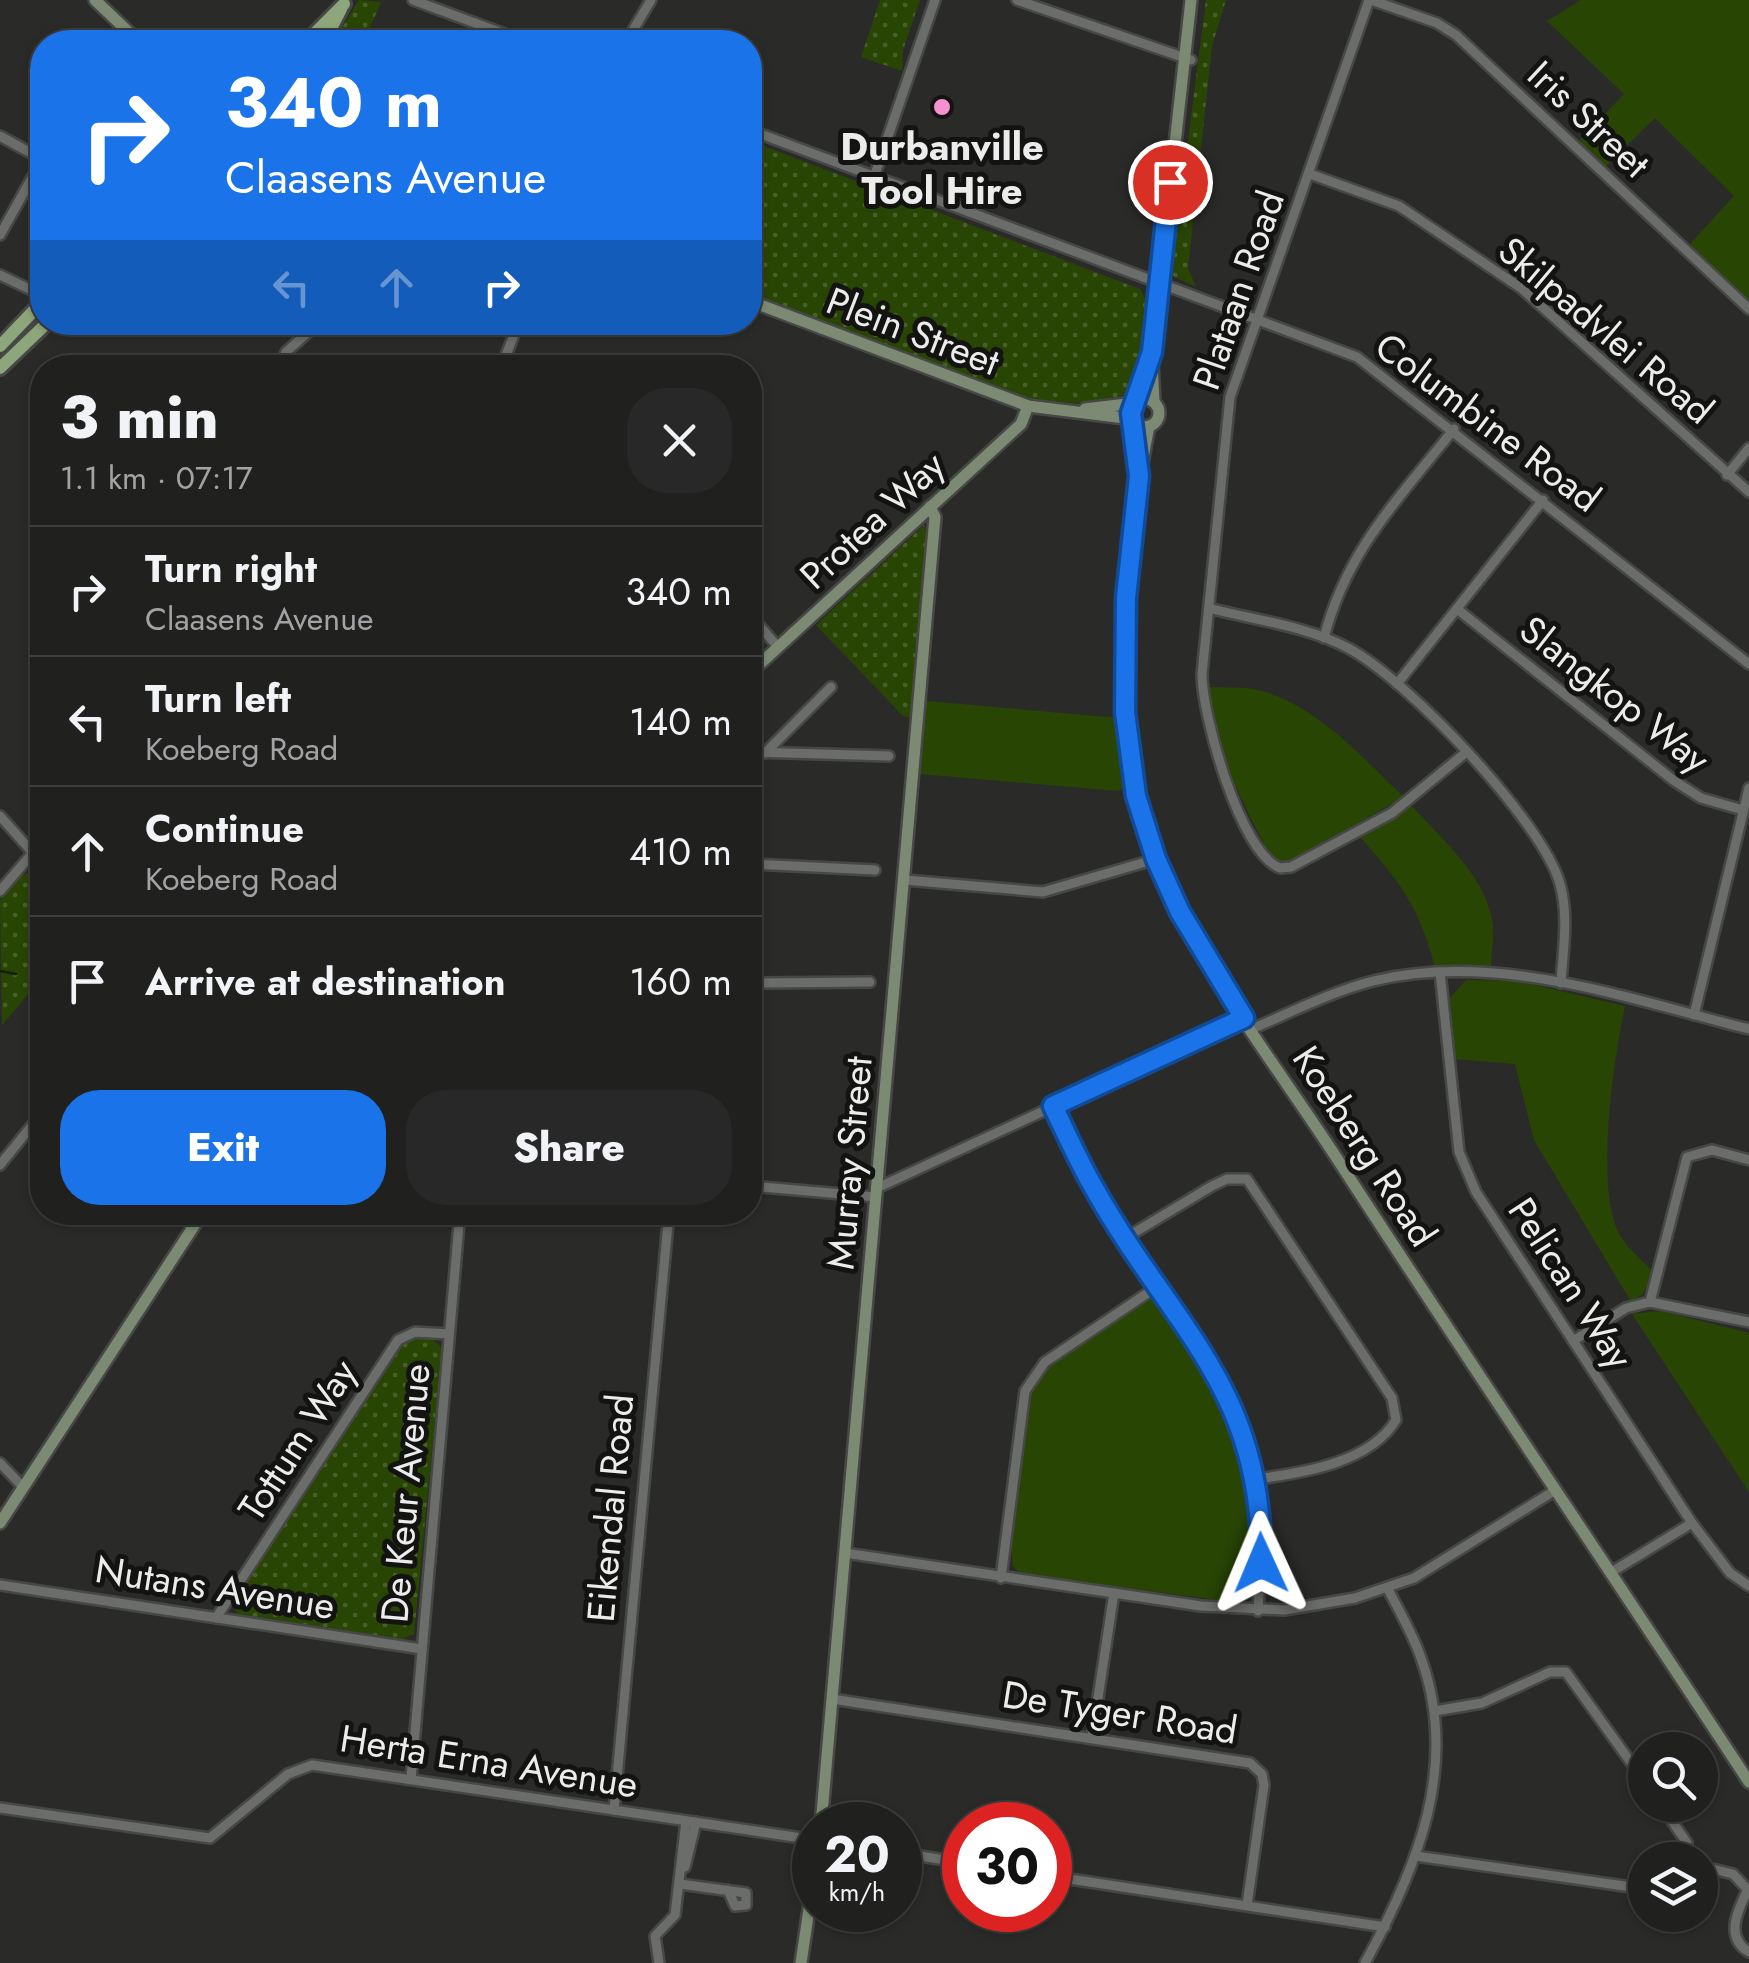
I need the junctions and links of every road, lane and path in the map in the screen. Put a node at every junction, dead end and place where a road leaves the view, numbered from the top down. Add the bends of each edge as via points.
1 (95, 0) edge
2 (413, 0) edge
3 (651, 0) edge
4 (935, 0) edge
5 (1017, 0) edge
6 (1194, 0) edge
7 (1370, 0) edge
8 (345, 2) edge
9 (126, 30) edge
10 (318, 30) edge
11 (330, 30) edge
12 (495, 30) edge
13 (633, 30) edge
14 (1188, 59) junction
15 (762, 135) edge
16 (0, 136) edge
17 (30, 152) edge
18 (1310, 174) junction
19 (874, 177) junction
20 (30, 181) edge
21 (0, 236) edge
22 (0, 275) edge
23 (1159, 286) junction
24 (30, 294) edge
25 (762, 306) edge
26 (1749, 309) edge
27 (30, 313) edge
28 (1258, 319) junction
29 (34, 335) edge
30 (305, 335) edge
31 (0, 346) edge
32 (1152, 352) junction
33 (285, 355) edge
34 (0, 368) edge
35 (1137, 402) junction
36 (1154, 402) junction
37 (1028, 406) junction
38 (1056, 411) junction
39 (1139, 423) junction
40 (1454, 429) junction
41 (1749, 448) edge
42 (1728, 475) junction
43 (1749, 492) edge
44 (1543, 500) junction
45 (930, 507) junction
46 (1209, 608) junction
47 (1458, 610) junction
48 (762, 629) edge
49 (1324, 638) junction
50 (778, 647) junction
51 (762, 662) edge
52 (1749, 664) edge
53 (1397, 684) junction
54 (831, 687) dead end
55 (762, 753) edge
56 (765, 753) junction
57 (1464, 754) junction
58 (889, 756) dead end
59 (1749, 788) edge
60 (1744, 810) junction
61 (0, 816) edge
62 (30, 850) edge
63 (30, 854) edge
64 (1156, 859) junction
65 (762, 865) edge
66 (875, 870) dead end
67 (905, 880) junction
68 (0, 891) edge
69 (1440, 972) junction
70 (870, 982) dead end
71 (762, 983) edge
72 (1561, 983) junction
73 (1694, 1015) junction
74 (1248, 1023) junction
75 (1749, 1029) edge
76 (1053, 1106) junction
77 (30, 1129) edge
78 (1749, 1160) edge
79 (0, 1165) edge
80 (762, 1187) edge
81 (876, 1192) junction
82 (194, 1225) edge
83 (459, 1225) edge
84 (669, 1225) edge
85 (1128, 1237) junction
86 (1158, 1286) junction
87 (1650, 1302) junction
88 (1749, 1322) edge
89 (449, 1334) junction
90 (1573, 1341) junction
91 (0, 1463) edge
92 (1257, 1480) junction
93 (23, 1487) junction
94 (1554, 1491) junction
95 (0, 1523) edge
96 (1692, 1523) junction
97 (845, 1553) junction
98 (1610, 1573) junction
99 (1001, 1578) junction
100 (0, 1585) edge
101 (1749, 1586) edge
102 (1388, 1589) junction
103 (1114, 1593) junction
104 (1258, 1611) junction
105 (216, 1618) junction
106 (422, 1649) junction
107 (832, 1698) junction
108 (1435, 1711) junction
109 (1092, 1736) junction
110 (1628, 1758) edge
111 (1747, 1777) edge
112 (410, 1780) junction
113 (823, 1802) edge
114 (0, 1808) edge
115 (614, 1810) junction
116 (691, 1822) junction
117 (792, 1837) edge
118 (1416, 1856) junction
119 (1718, 1870) edge
120 (680, 1879) junction
121 (1072, 1879) edge
122 (1628, 1887) edge
123 (728, 1890) dead end
124 (1748, 1890) edge
125 (1247, 1906) junction
126 (1385, 1926) junction
127 (806, 1932) edge
128 (1749, 1952) edge
129 (659, 1963) edge
130 (801, 1963) edge
131 (1365, 1963) edge

1 - 9 street
2 - 12 street
3 - 13 street
4 - 19 street
5 - 14 street
6 - 14 street
7 - 18 street, Plataan Road
7 - 26 street, Iris Street via 1456,35
8 - 10 main road
8 - 11 main road
14 - 23 street
15 - 19 street, Columbine Road
16 - 17 street
18 - 28 street, Plataan Road
18 - 42 street, Skilpadvlei Road via 1398,206 1521,288
19 - 23 street, Columbine Road
20 - 21 street
22 - 24 street
23 - 28 street, Columbine Road
23 - 32 street
25 - 37 street, Plein Street
27 - 31 main road
28 - 40 street, Columbine Road via 1372,365
28 - 46 street, Plataan Road via 1229,404
29 - 34 main road
30 - 33 street
32 - 35 street
32 - 36 street
35 - 36 street, Plein Street
35 - 38 street, Plein Street
35 - 39 street
36 - 39 street via 1159,416
37 - 38 street, Plein Street
37 - 45 street, Protea Way via 1020,424
38 - 39 street, Plein Street
39 - 64 street, Koeberg Road via 1124,692 1130,764
40 - 44 street, Columbine Road
40 - 49 street via 1360,547 1338,587
41 - 42 street
42 - 43 street, Skilpadvlei Road
44 - 47 street
44 - 52 street, Columbine Road
45 - 50 street, Protea Way
45 - 67 street, Murray Street via 936,517
46 - 49 street
46 - 57 street, Plataan Road via 1202,674 1207,727 1220,768 1270,864 1291,866 1365,830
47 - 53 street
47 - 60 street, Slangkop Way via 1673,780 1701,798
48 - 50 street
49 - 53 street via 1364,657
50 - 51 street, Protea Way
53 - 57 street
54 - 56 street
55 - 56 street
56 - 58 street
57 - 72 street via 1526,820 1553,863 1564,901
59 - 60 street
60 - 73 street
61 - 62 street
63 - 68 street
64 - 67 street via 1043,892
64 - 74 street, Koeberg Road
65 - 66 street
67 - 81 street, Murray Street
69 - 72 street
69 - 74 street via 1371,982
69 - 90 street, Pelican Way via 1466,1173
70 - 71 street
72 - 73 street
73 - 75 street
74 - 76 street
74 - 94 street, Koeberg Road
76 - 81 street
76 - 85 street via 1094,1190
77 - 79 street
78 - 87 street via 1702,1150 1687,1157
80 - 81 street
81 - 97 street, Murray Street
82 - 93 street
83 - 89 street, De Keur Avenue
84 - 115 street, Eikendal Road
85 - 86 street
85 - 92 street via 1212,1186 1247,1179 1392,1398 1396,1420 1374,1441 1326,1466
86 - 92 street via 1224,1387
86 - 99 street via 1045,1362 1025,1392
87 - 88 street
87 - 90 street via 1626,1308
89 - 105 street, Tottum Way via 415,1332 398,1340
89 - 106 street, De Keur Avenue
90 - 96 street, Pelican Way
91 - 93 street
92 - 104 street
93 - 95 street
94 - 98 street, Koeberg Road
94 - 102 street via 1480,1541
96 - 98 street
96 - 101 street, Pelican Way via 1730,1573
97 - 99 street
97 - 107 street, Murray Street
98 - 111 street, Koeberg Road
99 - 103 street
100 - 105 street, Nutans Avenue
102 - 104 street
102 - 108 street via 1421,1656
103 - 104 street
103 - 109 street
105 - 106 street, Nutans Avenue
106 - 112 street, De Keur Avenue
107 - 109 street, De Tyger Road
107 - 113 street, Murray Street
108 - 110 street via 1482,1703 1550,1672 1566,1672
108 - 118 street via 1437,1775
109 - 125 street, De Tyger Road via 1246,1761 1260,1769 1264,1788
112 - 114 street, Herta Erna Avenue via 300,1767 223,1831 204,1838
112 - 115 street, Herta Erna Avenue
115 - 116 street, Herta Erna Avenue
116 - 117 street, Herta Erna Avenue
116 - 120 street
118 - 122 street
118 - 126 street
119 - 124 street via 1733,1874
120 - 123 street
120 - 129 street via 674,1915 655,1936
121 - 125 street
124 - 128 street via 1734,1932
125 - 126 street
126 - 131 street
127 - 130 street

